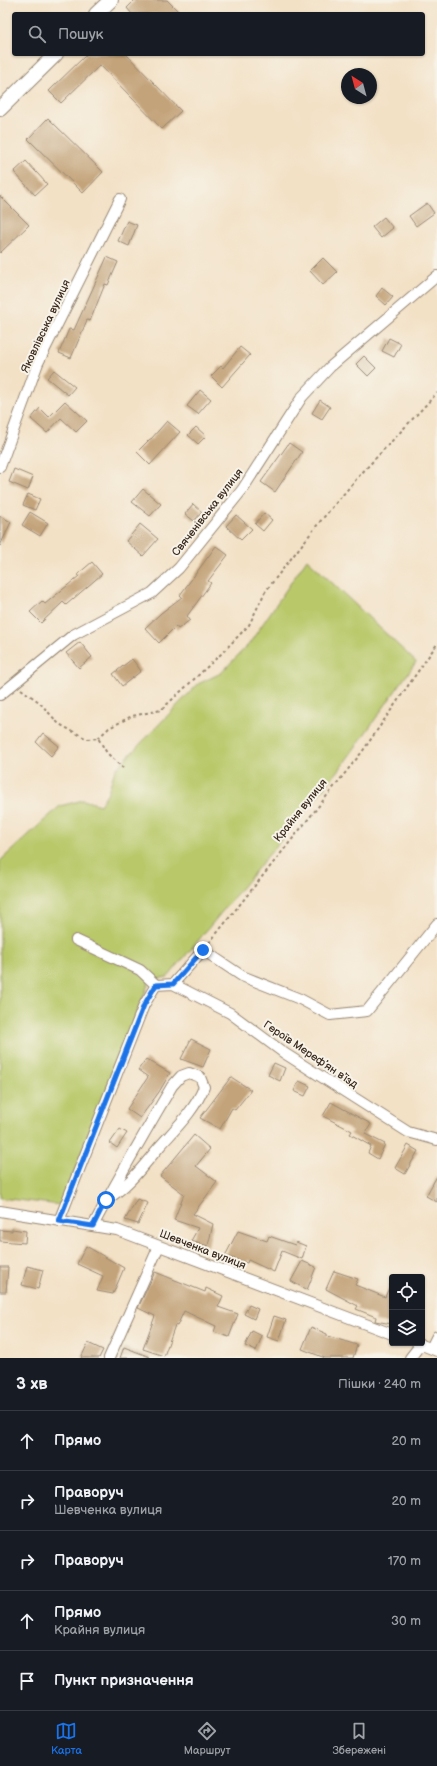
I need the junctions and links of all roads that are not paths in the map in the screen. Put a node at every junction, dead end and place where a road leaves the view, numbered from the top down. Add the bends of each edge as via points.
1 (110, 0) edge
2 (98, 12) edge
3 (54, 56) edge
4 (0, 109) edge
5 (120, 199) dead end
6 (437, 276) edge
7 (0, 467) edge
8 (0, 695) edge
9 (437, 924) edge
10 (76, 940) dead end
11 (173, 984) junction
12 (156, 985) junction
13 (437, 1140) edge
14 (106, 1200) junction
15 (0, 1212) edge
16 (59, 1221) junction
17 (93, 1226) junction
18 (159, 1246) junction
19 (389, 1333) edge
20 (437, 1336) edge
21 (418, 1346) edge
22 (424, 1346) edge
23 (434, 1350) edge
24 (109, 1358) edge
25 (410, 1358) edge

1 - 2 street
3 - 4 street
5 - 7 street, Яковлівська вулиця via 38,362
6 - 8 street, Свяченівська вулиця via 330,367 302,396 242,490 179,568 152,593 73,635
9 - 11 street via 367,1012 330,1015 300,999 242,976 203,950
10 - 12 street via 140,970
11 - 12 street
11 - 13 street, Героїв Мерефʼян вʼїзд via 230,1013 284,1053 408,1132
12 - 16 street via 144,1005
14 - 14 street via 172,1086 181,1076 189,1073 200,1077 204,1087 201,1096 185,1118 120,1192
14 - 17 street
15 - 16 street, Шевченка вулиця
16 - 17 street, Шевченка вулиця
17 - 18 street, Шевченка вулиця via 116,1230
18 - 19 street, Шевченка вулиця
18 - 24 street
20 - 23 street
21 - 25 street
22 - 23 street

